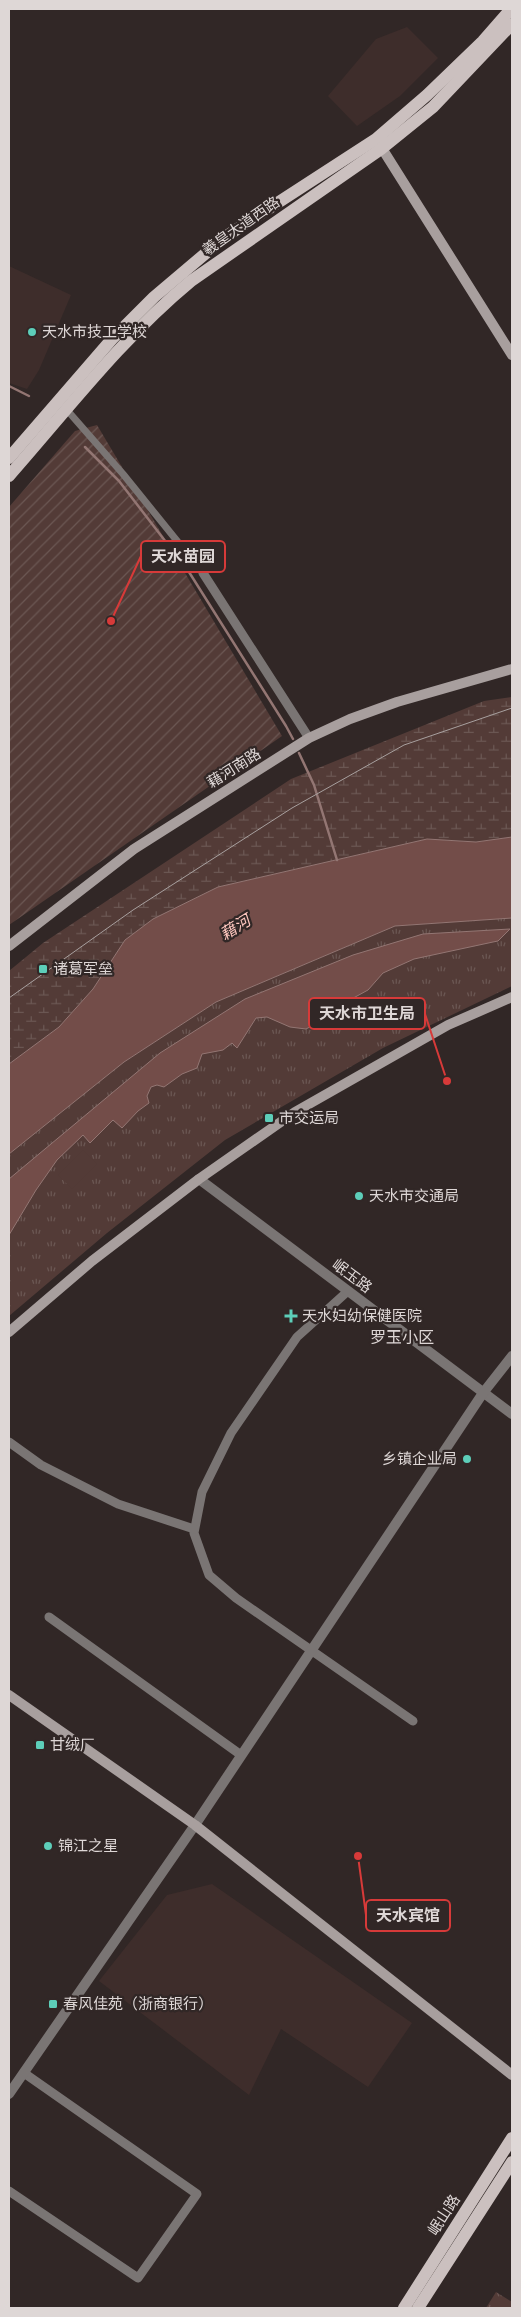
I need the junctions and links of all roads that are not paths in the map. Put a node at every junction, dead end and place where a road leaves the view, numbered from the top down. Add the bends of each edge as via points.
1 (511, 9) edge
2 (512, 24) edge
3 (379, 144) junction
4 (512, 355) edge
5 (67, 410) junction
6 (9, 458) edge
7 (9, 476) edge
8 (203, 573) joint
9 (512, 663) edge
10 (509, 671) edge
11 (309, 738) junction
12 (9, 946) edge
13 (512, 997) edge
14 (199, 1180) junction
15 (348, 1291) junction
16 (9, 1332) edge
17 (512, 1356) edge
18 (483, 1394) junction
19 (512, 1414) edge
20 (9, 1442) edge
21 (194, 1529) junction
22 (50, 1617) dead end
23 (313, 1651) junction
24 (9, 1695) edge
25 (412, 1721) dead end
26 (241, 1755) junction
27 (195, 1825) junction
28 (24, 2072) junction
29 (512, 2075) edge
30 (9, 2094) edge
31 (512, 2138) edge
32 (512, 2162) edge
33 (9, 2192) edge
34 (404, 2308) edge
35 (418, 2308) edge

1 - 3 main road, 羲皇大道西路
2 - 3 main road, 羲皇大道西路 via 433,107
3 - 4 main road
3 - 5 main road, 羲皇大道西路 via 165,303 121,346
3 - 6 main road, 羲皇大道西路 via 225,237 112,339
5 - 7 main road, 羲皇大道西路
5 - 8 street
8 - 11 street
9 - 10 main road, 藉河南路
10 - 11 main road, 藉河南路 via 398,702
11 - 12 main road, 藉河南路 via 134,850
13 - 14 main road via 448,1025 295,1112
14 - 15 street, 岷玉路
14 - 16 main road via 92,1260
15 - 18 street, 岷玉路
15 - 21 street via 297,1337 231,1433 202,1492
17 - 18 street
18 - 19 street, 岷玉路
18 - 23 street
20 - 21 street via 41,1465 118,1504
21 - 23 street via 209,1575 236,1598
22 - 26 street
23 - 25 street
23 - 26 street
24 - 27 main road
26 - 27 street
27 - 28 street
27 - 29 main road
28 - 30 street
28 - 33 street via 197,2194 138,2278
31 - 34 main road, 岷山路
32 - 35 main road, 岷山路

